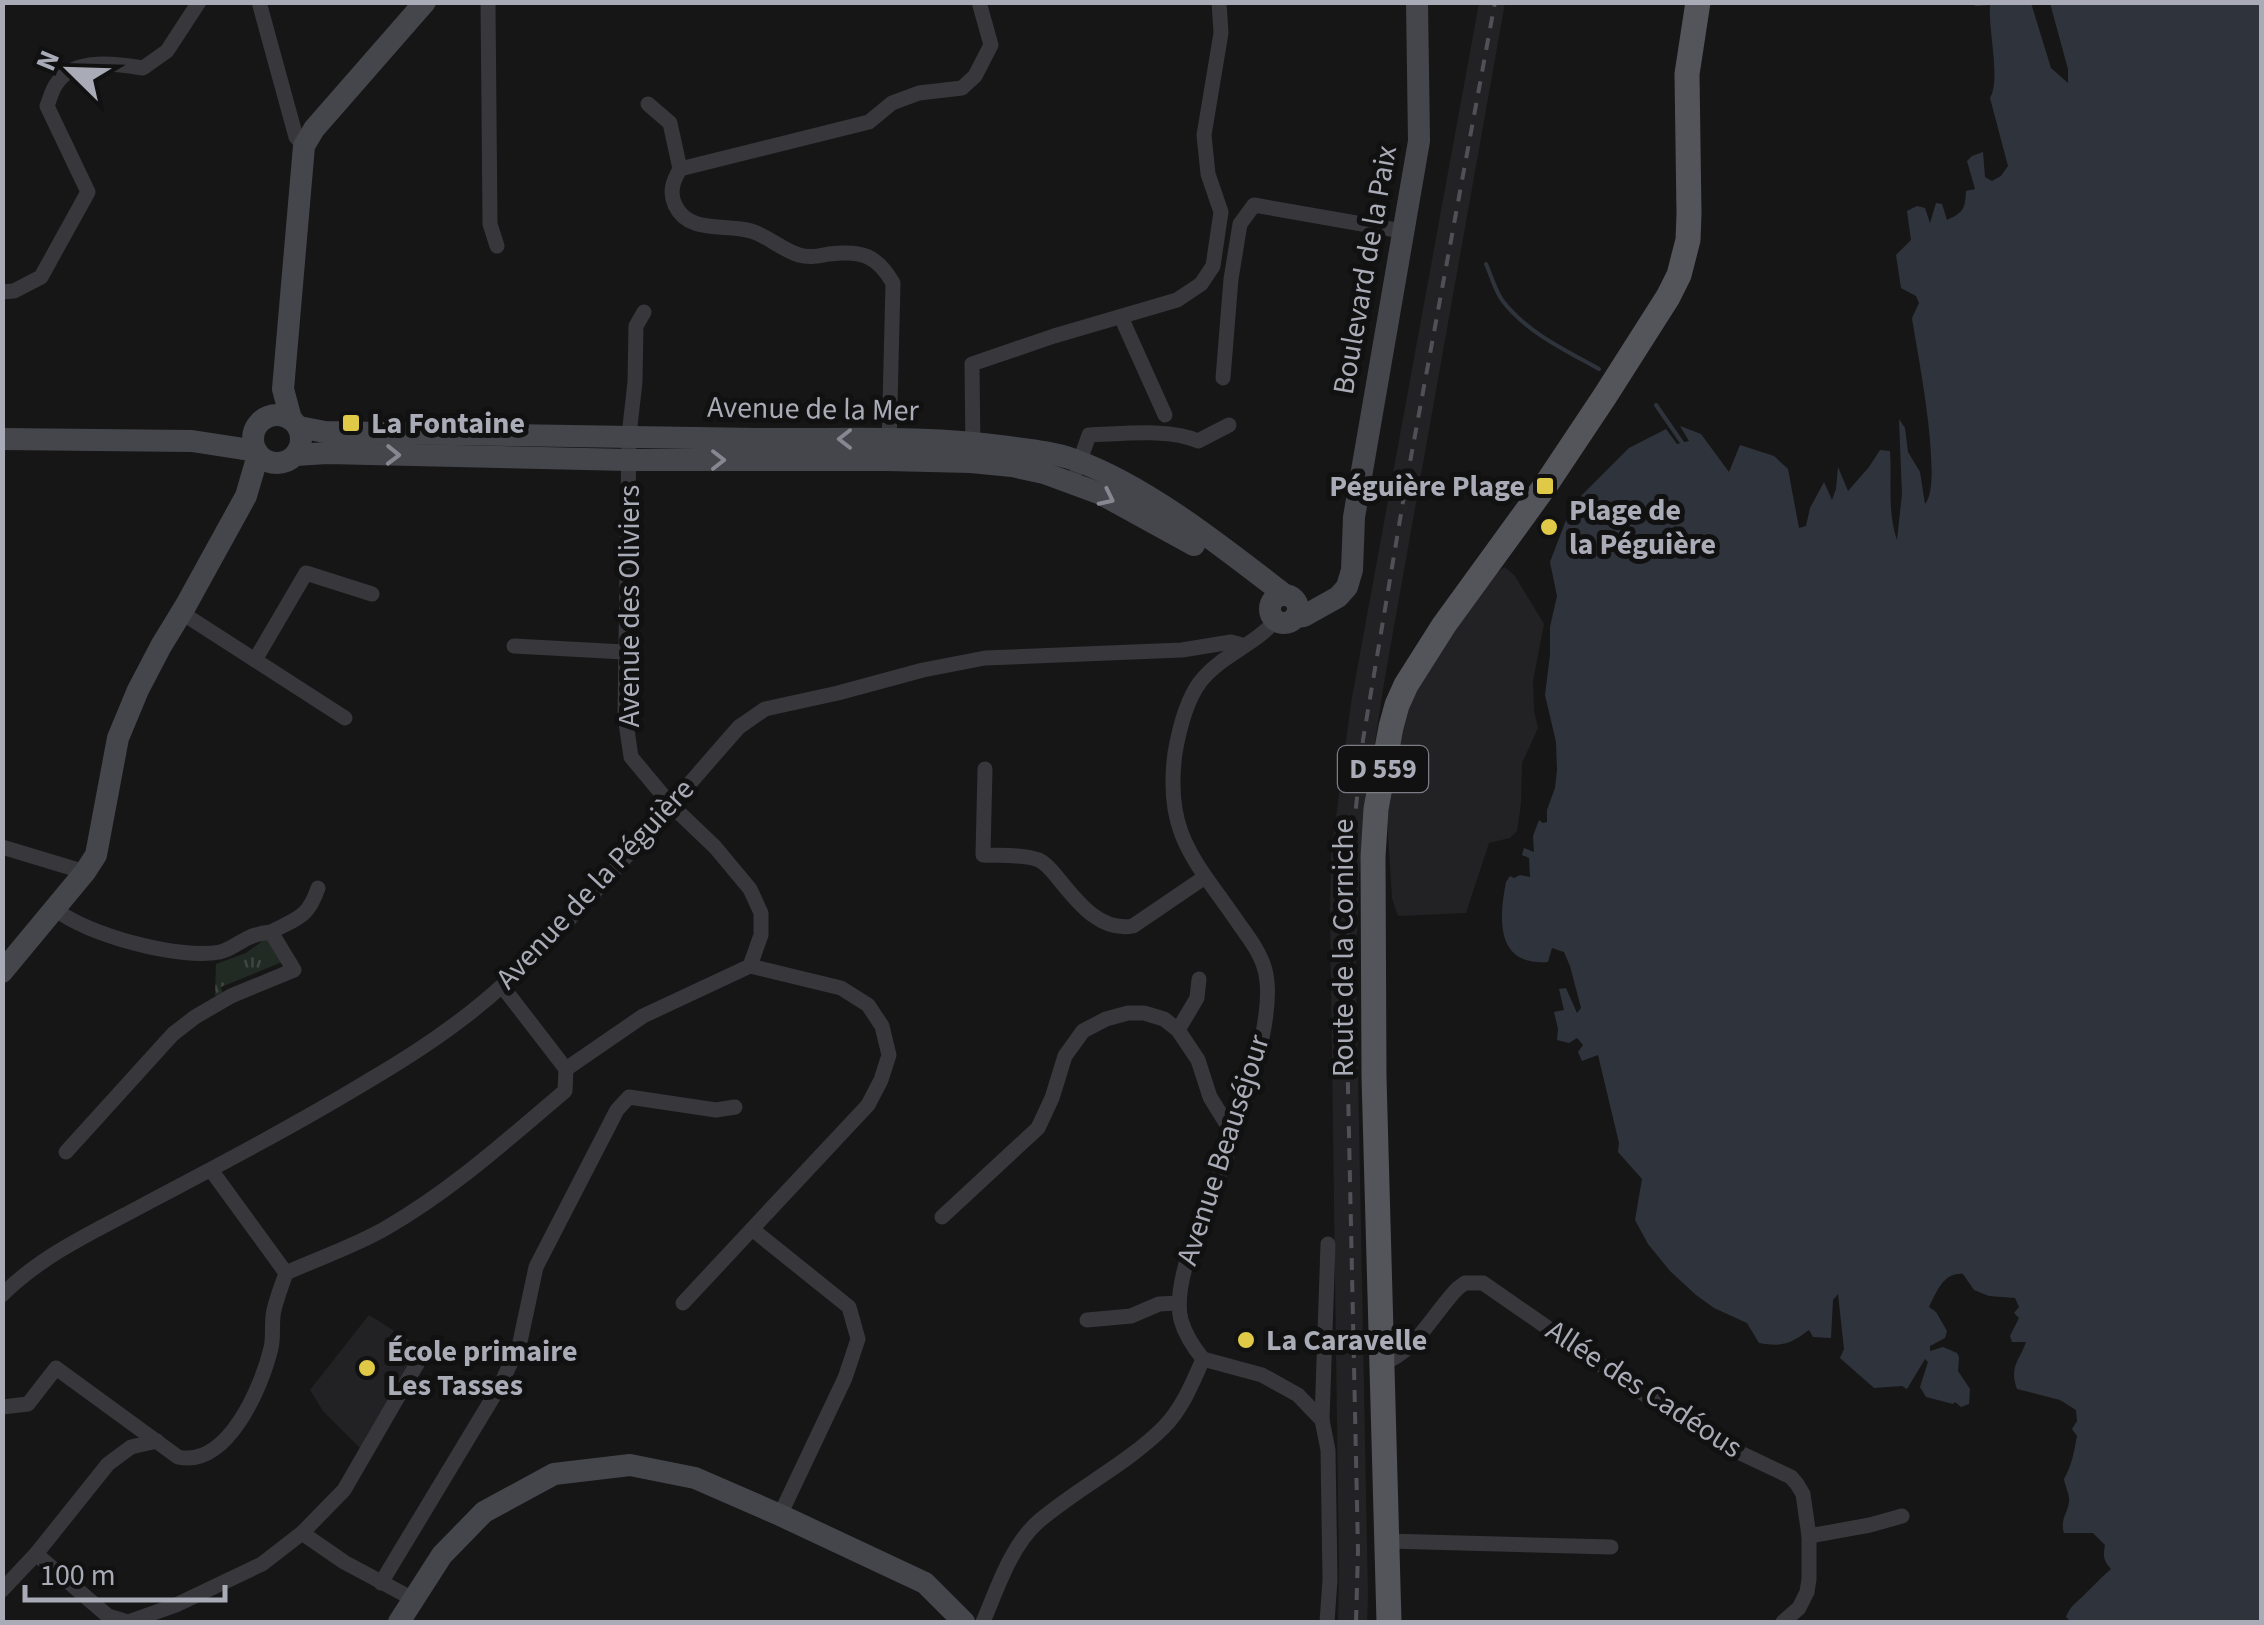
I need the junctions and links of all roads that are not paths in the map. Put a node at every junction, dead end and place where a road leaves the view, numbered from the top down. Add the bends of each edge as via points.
1 (199, 2) edge
2 (259, 2) edge
3 (425, 2) edge
4 (488, 2) edge
5 (979, 2) edge
6 (1219, 2) edge
7 (1416, 2) edge
8 (1698, 2) edge
9 (648, 104) dead end
10 (304, 146) junction
11 (680, 169) junction
12 (1402, 231) junction
13 (497, 246) dead end
14 (2, 292) edge
15 (644, 312) dead end
16 (1121, 317) junction
17 (1224, 378) dead end
18 (1165, 415) dead end
19 (280, 420) junction
20 (1229, 425) dead end
21 (629, 435) junction
22 (2, 438) edge
23 (192, 441) junction
24 (888, 449) junction
25 (972, 452) junction
26 (271, 456) junction
27 (628, 460) junction
28 (1076, 472) junction
29 (372, 594) dead end
30 (1284, 607) junction
31 (182, 613) junction
32 (514, 646) dead end
33 (1242, 646) junction
34 (1182, 650) junction
35 (624, 652) junction
36 (255, 660) junction
37 (1207, 674) junction
38 (130, 712) junction
39 (345, 718) dead end
40 (985, 768) dead end
41 (671, 804) junction
42 (2, 846) edge
43 (85, 872) junction
44 (1205, 877) junction
45 (318, 888) dead end
46 (59, 912) junction
47 (271, 932) junction
48 (750, 966) junction
49 (2, 972) edge
50 (1199, 980) dead end
51 (502, 986) junction
52 (1178, 1030) junction
53 (566, 1068) junction
54 (735, 1107) dead end
55 (1234, 1136) junction
56 (66, 1152) dead end
57 (211, 1170) junction
58 (942, 1216) dead end
59 (752, 1229) junction
60 (1328, 1244) dead end
61 (286, 1273) junction
62 (2, 1295) edge
63 (682, 1303) dead end
64 (1179, 1303) junction
65 (1087, 1320) dead end
66 (421, 1356) dead end
67 (1203, 1360) junction
68 (1380, 1364) junction
69 (2, 1407) edge
70 (1322, 1420) junction
71 (157, 1441) junction
72 (780, 1515) junction
73 (1902, 1516) dead end
74 (302, 1533) junction
75 (1809, 1536) junction
76 (1387, 1541) junction
77 (1611, 1547) dead end
78 (36, 1554) junction
79 (381, 1582) junction
80 (2, 1590) edge
81 (413, 1599) junction
82 (400, 1622) edge
83 (964, 1622) edge
84 (983, 1622) edge
85 (1327, 1622) edge
86 (1389, 1622) edge
87 (1784, 1622) edge

1 - 14 street via 167,51 144,68 76,68 58,80 47,106 88,192 41,276
2 - 10 street
3 - 10 street
4 - 13 street via 490,224
5 - 11 street via 991,45 962,88 919,93 869,122
6 - 16 street via 1222,33 1204,135 1221,212 1213,266 1201,284 1176,300
7 - 12 street, Boulevard de la Paix via 1419,141
8 - 68 main road, Route de la Corniche / D 559 via 1686,74 1690,214 1679,275 1545,486 1427,652 1391,727 1373,857
9 - 11 street via 670,122
10 - 19 street
11 - 24 street via 671,193 687,220 748,230 796,254 852,252 883,266 893,283
12 - 17 street via 1254,205 1240,224
12 - 30 street, Boulevard de la Paix via 1347,588 1304,616
15 - 21 street, Avenue des Oliviers via 636,326
16 - 18 street
16 - 25 street via 972,364
19 - 21 street, Avenue de la Mer via 325,432
19 - 23 street
19 - 26 street via 253,435
19 - 26 street via 302,442
20 - 28 street via 1198,442 1140,433 1089,435
24 -> 21 street, Avenue de la Mer
21 - 27 street, Avenue des Oliviers
22 - 23 street
23 - 26 street, Avenue de la Mer
24 - 25 street, Avenue de la Mer
27 -> 24 street, Avenue de la Mer
25 - 28 street, Avenue de la Mer via 1053,453
26 -> 27 street, Avenue de la Mer
26 - 31 street
27 - 35 street, Avenue des Oliviers
28 - 30 street, Avenue de la Mer via 1114,478 1150,498
29 - 36 street via 306,572
30 - 33 street via 1267,630
31 - 36 street
31 - 38 street
32 - 35 street
33 - 34 street, Avenue de la Péguière
33 - 37 street, Avenue Beauséjour
34 - 37 street
34 - 41 street, Avenue de la Péguière via 985,658 765,709 739,728
35 - 41 street, Avenue des Oliviers via 631,757
36 - 39 street
37 - 44 street, Avenue Beauséjour via 1187,706 1172,786 1184,841
38 - 43 street via 118,738 98,848
38 - 46 street via 106,862
40 - 44 street via 983,855 1036,858 1080,905 1109,924 1134,926
41 - 48 street, Avenue des Oliviers via 750,890 761,913
41 - 51 street, Avenue de la Péguière
42 - 43 street
43 - 46 street
44 - 55 street, Avenue Beauséjour via 1259,952 1267,981 1265,1018
45 - 47 street via 306,914
46 - 47 street via 100,932 188,954 223,952
46 - 49 street
47 - 56 street via 294,970 230,996 173,1034
48 - 53 street via 643,1016
48 - 59 street via 841,988 868,1005 882,1026 888,1055 868,1104
50 - 52 street via 1197,998
51 - 53 street
51 - 57 street, Avenue de la Péguière via 370,1080
52 - 55 street
52 - 58 street via 1144,1012 1106,1019 1083,1032 1065,1056 1038,1128
53 - 61 street via 565,1091 476,1168 382,1230
54 - 79 street via 629,1097 617,1110 536,1267 520,1342 501,1384
55 - 64 street, Avenue Beauséjour via 1188,1255
57 - 61 street
57 - 62 street, Avenue de la Péguière via 81,1236
59 - 63 street
59 - 72 street via 849,1307 858,1339
60 - 70 street
61 - 71 street via 273,1312 272,1346 250,1405 230,1436 190,1460
64 - 65 street
64 - 67 street, Avenue Beauséjour
66 - 74 street via 344,1490
67 - 70 street via 1262,1375 1298,1395
67 - 84 street via 1165,1426 1029,1532
68 - 75 street, Allée des Cadéous via 1420,1334 1458,1288 1483,1283 1637,1390 1791,1477 1803,1494
68 - 76 main road, Route de la Corniche / D 559
69 - 71 street via 28,1404 56,1368
70 - 85 street via 1328,1450
71 - 78 street via 131,1446 108,1464
72 - 81 street via 696,1478 630,1466 554,1474 484,1512 442,1555
72 - 83 street via 925,1583
73 - 75 street
74 - 78 street via 262,1564 128,1622 108,1616
74 - 79 street
75 - 87 street, Allée des Cadéous via 1807,1592
76 - 77 street
76 - 86 main road, Route de la Corniche / D 559
78 - 80 street
79 - 81 street
81 - 82 street

